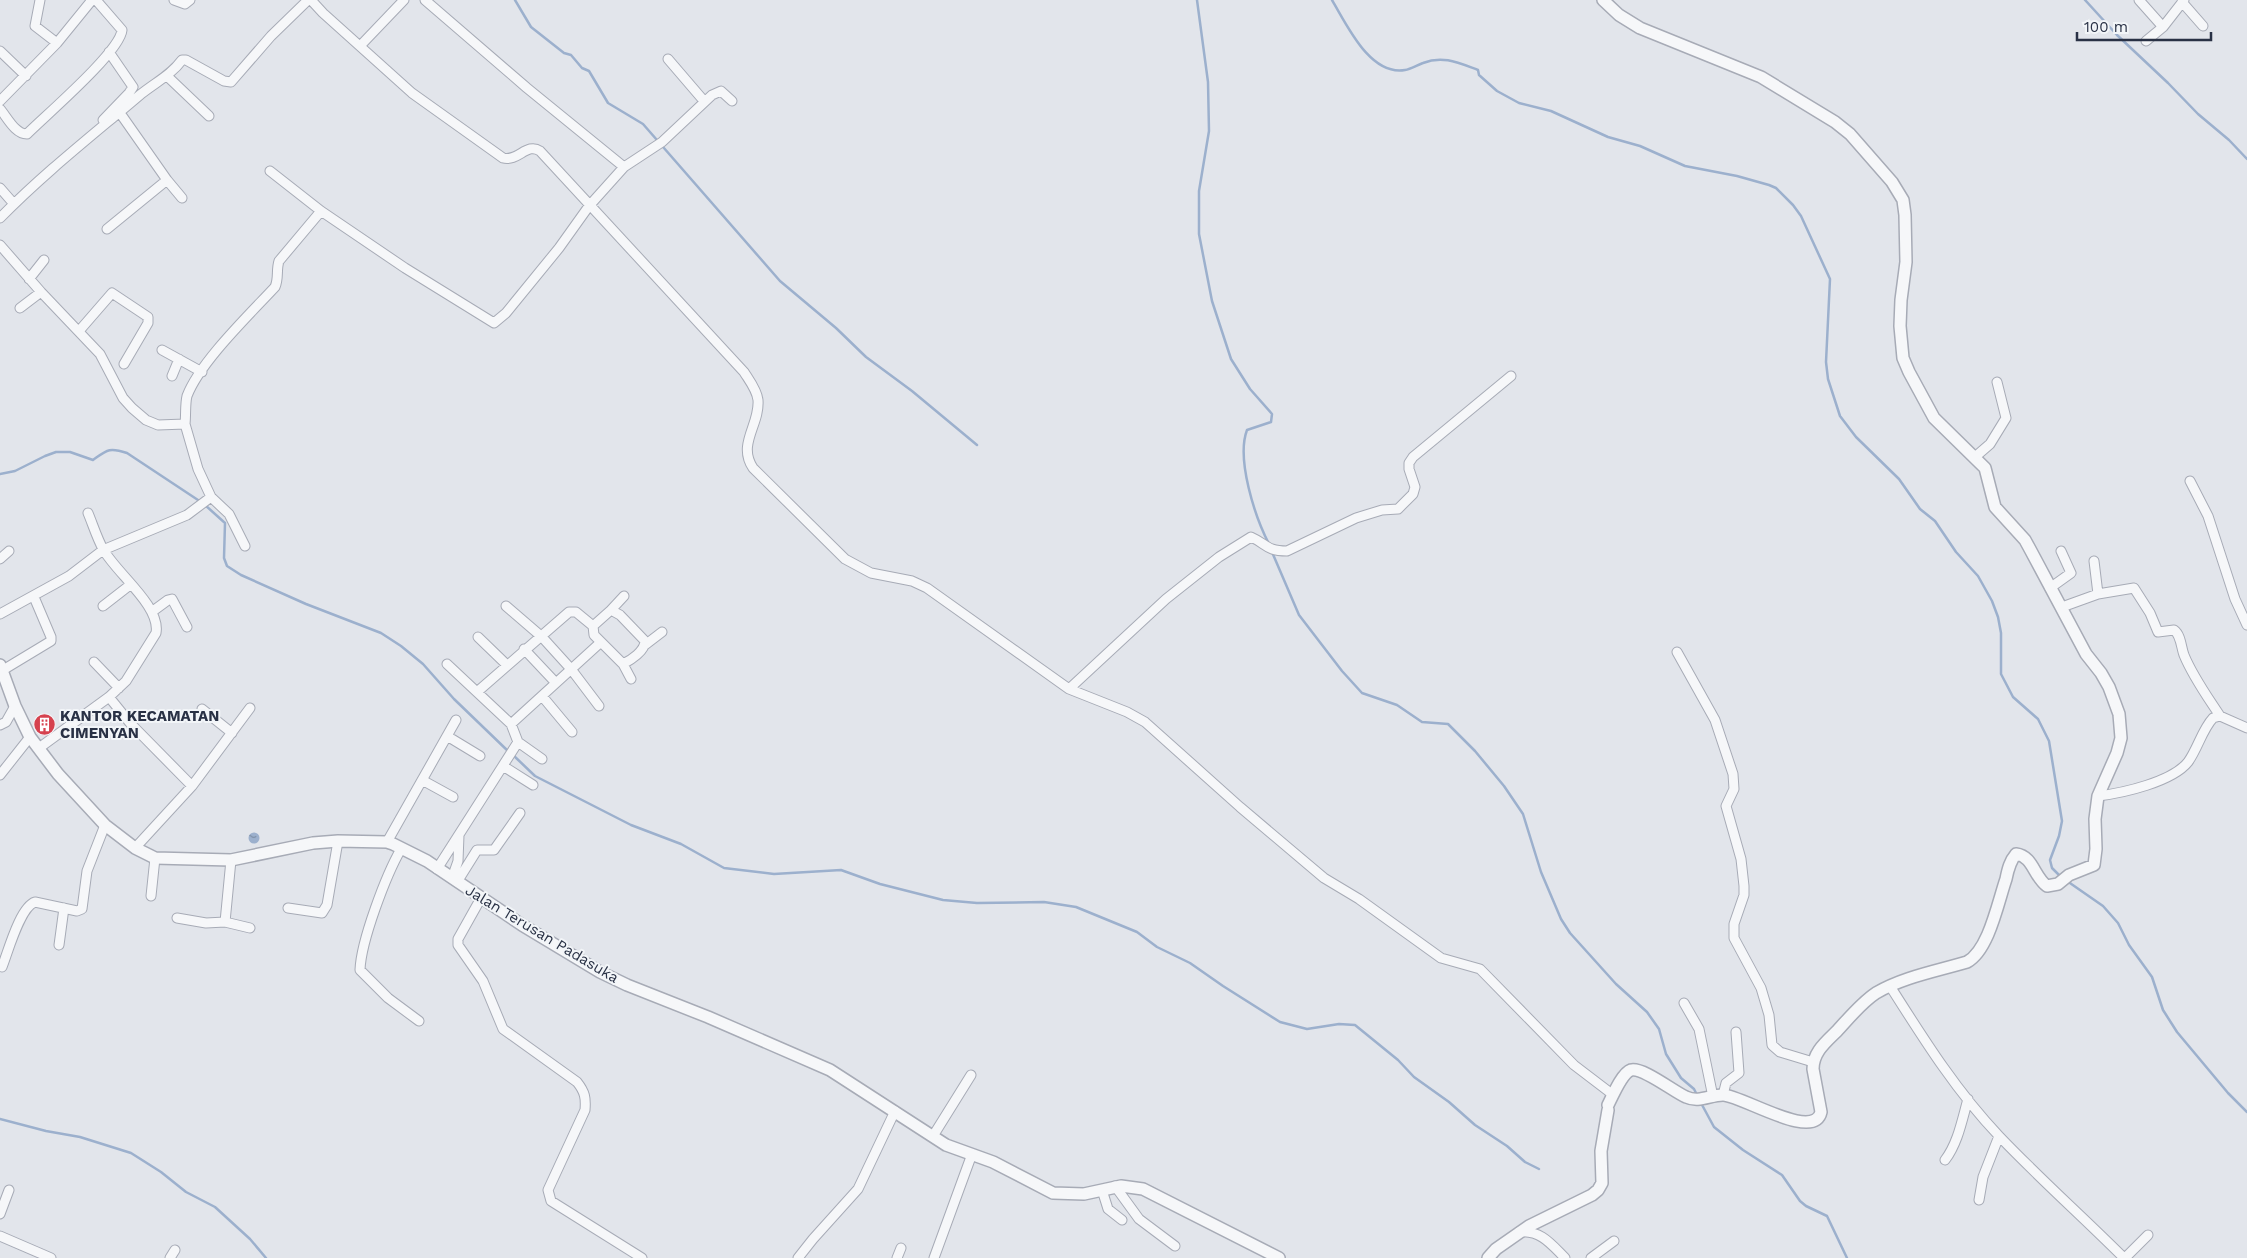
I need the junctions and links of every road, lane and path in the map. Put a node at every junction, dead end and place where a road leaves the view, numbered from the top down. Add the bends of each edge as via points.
1 (40, 0) edge
2 (94, 0) edge
3 (174, 0) edge
4 (190, 0) edge
5 (309, 0) edge
6 (404, 0) edge
7 (425, 0) edge
8 (1603, 0) edge
9 (2139, 0) edge
10 (2183, 1) edge
11 (2203, 26) dead end
12 (2163, 27) junction
13 (2146, 41) dead end
14 (57, 43) junction
15 (360, 46) junction
16 (0, 51) edge
17 (109, 52) junction
18 (668, 58) dead end
19 (26, 76) junction
20 (167, 76) junction
21 (732, 100) dead end
22 (0, 101) edge
23 (704, 101) junction
24 (0, 109) edge
25 (120, 113) junction
26 (209, 116) dead end
27 (103, 120) dead end
28 (624, 167) junction
29 (270, 171) dead end
30 (167, 180) junction
31 (0, 188) edge
32 (182, 198) dead end
33 (14, 204) junction
34 (589, 206) junction
35 (321, 211) junction
36 (0, 218) edge
37 (107, 229) dead end
38 (0, 245) edge
39 (44, 260) dead end
40 (29, 279) junction
41 (40, 292) junction
42 (20, 308) dead end
43 (80, 331) junction
44 (162, 350) dead end
45 (179, 359) junction
46 (124, 364) dead end
47 (202, 372) junction
48 (172, 376) dead end
49 (1511, 376) dead end
50 (1997, 382) dead end
51 (185, 424) junction
52 (1975, 457) junction
53 (2190, 481) dead end
54 (212, 497) junction
55 (88, 513) dead end
56 (245, 546) dead end
57 (103, 550) junction
58 (9, 551) dead end
59 (2061, 551) dead end
60 (0, 559) edge
61 (2094, 561) dead end
62 (130, 585) junction
63 (2050, 588) junction
64 (2098, 594) junction
65 (624, 596) dead end
66 (34, 597) junction
67 (103, 606) dead end
68 (506, 606) dead end
69 (2062, 607) junction
70 (611, 610) junction
71 (152, 611) junction
72 (0, 614) edge
73 (2247, 625) edge
74 (593, 626) junction
75 (187, 627) dead end
76 (662, 632) dead end
77 (542, 636) junction
78 (478, 638) dead end
79 (601, 642) junction
80 (645, 645) junction
81 (524, 649) junction
82 (1678, 652) dead end
83 (94, 662) dead end
84 (447, 664) dead end
85 (622, 664) junction
86 (507, 666) junction
87 (1, 667) edge
88 (571, 669) junction
89 (631, 679) dead end
90 (556, 683) junction
91 (119, 688) junction
92 (1069, 689) junction
93 (477, 692) junction
94 (109, 696) junction
95 (542, 696) junction
96 (15, 706) junction
97 (600, 706) dead end
98 (250, 708) dead end
99 (202, 709) dead end
100 (2220, 716) junction
101 (456, 720) dead end
102 (511, 724) junction
103 (0, 725) edge
104 (2247, 728) edge
105 (572, 732) dead end
106 (232, 733) junction
107 (447, 736) junction
108 (30, 738) junction
109 (518, 742) junction
110 (39, 748) junction
111 (480, 756) dead end
112 (542, 759) dead end
113 (503, 766) junction
114 (0, 775) edge
115 (422, 780) junction
116 (533, 785) dead end
117 (192, 786) junction
118 (2098, 796) junction
119 (453, 797) dead end
120 (520, 813) dead end
121 (105, 825) junction
122 (459, 832) junction
123 (338, 841) junction
124 (388, 842) junction
125 (136, 848) junction
126 (401, 849) junction
127 (155, 858) junction
128 (231, 860) junction
129 (437, 868) junction
130 (454, 880) junction
131 (151, 896) dead end
132 (480, 898) junction
133 (64, 908) junction
134 (288, 908) dead end
135 (177, 918) dead end
136 (225, 922) junction
137 (250, 928) dead end
138 (59, 945) dead end
139 (2, 967) dead end
140 (1890, 986) junction
141 (1684, 1002) dead end
142 (419, 1021) dead end
143 (1736, 1032) dead end
144 (1813, 1062) junction
145 (971, 1075) dead end
146 (1718, 1096) junction
147 (1968, 1099) junction
148 (1609, 1103) junction
149 (895, 1111) junction
150 (933, 1136) junction
151 (1999, 1136) junction
152 (972, 1154) junction
153 (1945, 1160) dead end
154 (1116, 1186) junction
155 (9, 1190) dead end
156 (1102, 1190) junction
157 (1979, 1200) dead end
158 (0, 1214) edge
159 (1122, 1220) dead end
160 (1518, 1232) junction
161 (2148, 1235) dead end
162 (0, 1237) edge
163 (1614, 1241) dead end
164 (1175, 1246) dead end
165 (901, 1248) dead end
166 (175, 1250) dead end
167 (936, 1254) edge
168 (51, 1258) edge
169 (170, 1258) edge
170 (642, 1258) edge
171 (798, 1258) edge
172 (897, 1258) edge
173 (1279, 1258) edge
174 (1488, 1258) edge
175 (1565, 1258) edge
176 (1591, 1258) edge
177 (2124, 1258) edge

1 - 14 street via 35,26
2 - 14 street
2 - 17 street via 122,30
3 - 4 street via 185,4
5 - 15 street
5 - 20 street via 270,36 231,82 184,59
6 - 15 street
7 - 28 street
8 - 52 street via 1619,15 1650,33 1772,82 1843,128 1882,170 1903,200 1906,215 1906,262 1900,314 1903,358 1934,418
9 - 12 street
10 - 11 street
10 - 12 street
12 - 13 street
14 - 19 street
15 - 34 street via 412,93 503,158 516,158 528,149 538,149
16 - 19 street
17 - 24 street via 27,134 16,129
17 - 27 street via 133,87
18 - 23 street
19 - 22 street
20 - 25 street
20 - 26 street
21 - 23 street via 721,91
23 - 28 street via 662,142
25 - 30 street
25 - 33 street
28 - 34 street
29 - 35 street
30 - 32 street
30 - 37 street
31 - 33 street
33 - 36 street
34 - 35 street via 559,248 506,313 494,323
34 - 92 street via 748,377 758,398 758,408 746,452 748,460 836,553 871,573 912,581 927,588
35 - 47 street via 279,261 275,288 232,332
38 - 40 street
39 - 40 street
40 - 41 street
41 - 42 street
41 - 43 street
43 - 46 street via 112,293 148,318
43 - 51 street via 105,360 122,398 132,408 158,425
44 - 45 street
45 - 47 street
45 - 48 street
47 - 51 street via 187,397
49 - 92 street via 1413,457 1409,463 1415,487 1413,494 1398,509 1356,518 1287,551 1266,548 1251,537 1219,557 1166,599
50 - 52 street via 2006,418 1990,444
51 - 54 street via 198,469
52 - 63 street via 1988,475 1994,507 2025,540
53 - 73 street via 2208,516 2235,599
54 - 56 street via 229,514
54 - 57 street via 187,515
55 - 57 street
57 - 62 street
57 - 66 street
58 - 60 street
59 - 63 street via 2071,573
61 - 64 street
62 - 67 street
62 - 71 street
63 - 69 street
64 - 69 street
64 - 100 street via 2136,589 2158,632 2177,632 2190,668
65 - 70 street
66 - 72 street
66 - 87 street via 51,640 27,657
68 - 77 street
69 - 118 street via 2086,654 2109,687 2121,726 2117,753
70 - 74 street
70 - 80 street via 620,614 645,641
71 - 75 street via 172,599
71 - 91 street via 156,633
74 - 77 street via 572,611
74 - 79 street via 594,635
76 - 80 street
77 - 81 street
77 - 88 street
78 - 86 street
79 - 85 street
79 - 88 street
80 - 85 street
81 - 86 street
81 - 90 street
82 - 144 street via 1715,720 1733,774 1734,789 1726,806 1741,859 1744,886 1734,924 1734,938 1761,988 1769,1014 1772,1045 1780,1052
83 - 91 street
84 - 93 street
85 - 89 street
86 - 93 street
87 - 96 street, Jalan Terusan Padasuka
88 - 90 street
88 - 97 street
90 - 95 street
91 - 94 street
92 - 148 street via 1146,722 1324,878 1441,958 1480,969
93 - 102 street
94 - 110 street
94 - 117 street via 130,723
95 - 102 street
95 - 105 street
96 - 103 street via 6,722
96 - 108 street, Jalan Terusan Padasuka
98 - 106 street
99 - 106 street
100 - 104 street
100 - 118 street via 2209,723 2193,755 2170,776
101 - 107 street
102 - 109 street
106 - 117 street
107 - 111 street
107 - 115 street
108 - 110 street, Jalan Terusan Padasuka
108 - 114 street
109 - 112 street
109 - 113 street
110 - 121 street, Jalan Terusan Padasuka
113 - 116 street
113 - 122 street
115 - 119 street
115 - 124 street
117 - 125 street
118 - 140 street via 2094,865 2052,886 2043,883 2024,856 2016,854 1978,955 1967,962
120 - 130 street via 494,850 477,850
121 - 125 street, Jalan Terusan Padasuka
121 - 133 street via 87,871 82,909 77,912
122 - 129 street
122 - 130 street
123 - 124 street, Jalan Terusan Padasuka
123 - 128 street, Jalan Terusan Padasuka
123 - 134 street via 324,910 319,913
124 - 126 street, Jalan Terusan Padasuka
125 - 127 street, Jalan Terusan Padasuka
126 - 129 street, Jalan Terusan Padasuka
126 - 142 street via 371,926 360,970 388,998
127 - 128 street, Jalan Terusan Padasuka
127 - 131 street
128 - 136 street
129 - 130 street, Jalan Terusan Padasuka
130 - 132 street, Jalan Terusan Padasuka
132 - 149 street, Jalan Terusan Padasuka via 600,972 825,1067
132 - 170 street via 458,939 458,945 483,981 503,1029 584,1090 585,1110 548,1196
133 - 138 street
133 - 139 street via 35,902 27,906
135 - 136 street via 206,923
136 - 137 street
140 - 144 street via 1866,1000 1823,1046
140 - 147 street via 1928,1047
141 - 146 street via 1699,1029
143 - 146 street via 1739,1073 1726,1083
144 - 146 street via 1821,1112 1812,1123
145 - 150 street
146 - 148 street via 1696,1100 1686,1098 1646,1074 1633,1070 1629,1071
147 - 151 street
147 - 153 street via 1957,1138
148 - 160 street via 1601,1151 1603,1176 1598,1190 1592,1196
149 - 150 street, Jalan Terusan Padasuka
149 - 171 street via 858,1189
150 - 152 street, Jalan Terusan Padasuka via 946,1145
151 - 157 street via 1983,1177
151 - 177 street
152 - 156 street, Jalan Terusan Padasuka via 1053,1193
152 - 167 street
154 - 156 street, Jalan Terusan Padasuka
154 - 164 street via 1140,1219
154 - 173 street, Jalan Terusan Padasuka via 1143,1189
155 - 158 street
156 - 159 street via 1108,1209
160 - 174 street
160 - 175 street via 1544,1236
161 - 177 street
162 - 168 street
163 - 176 street
165 - 172 street
166 - 169 street

